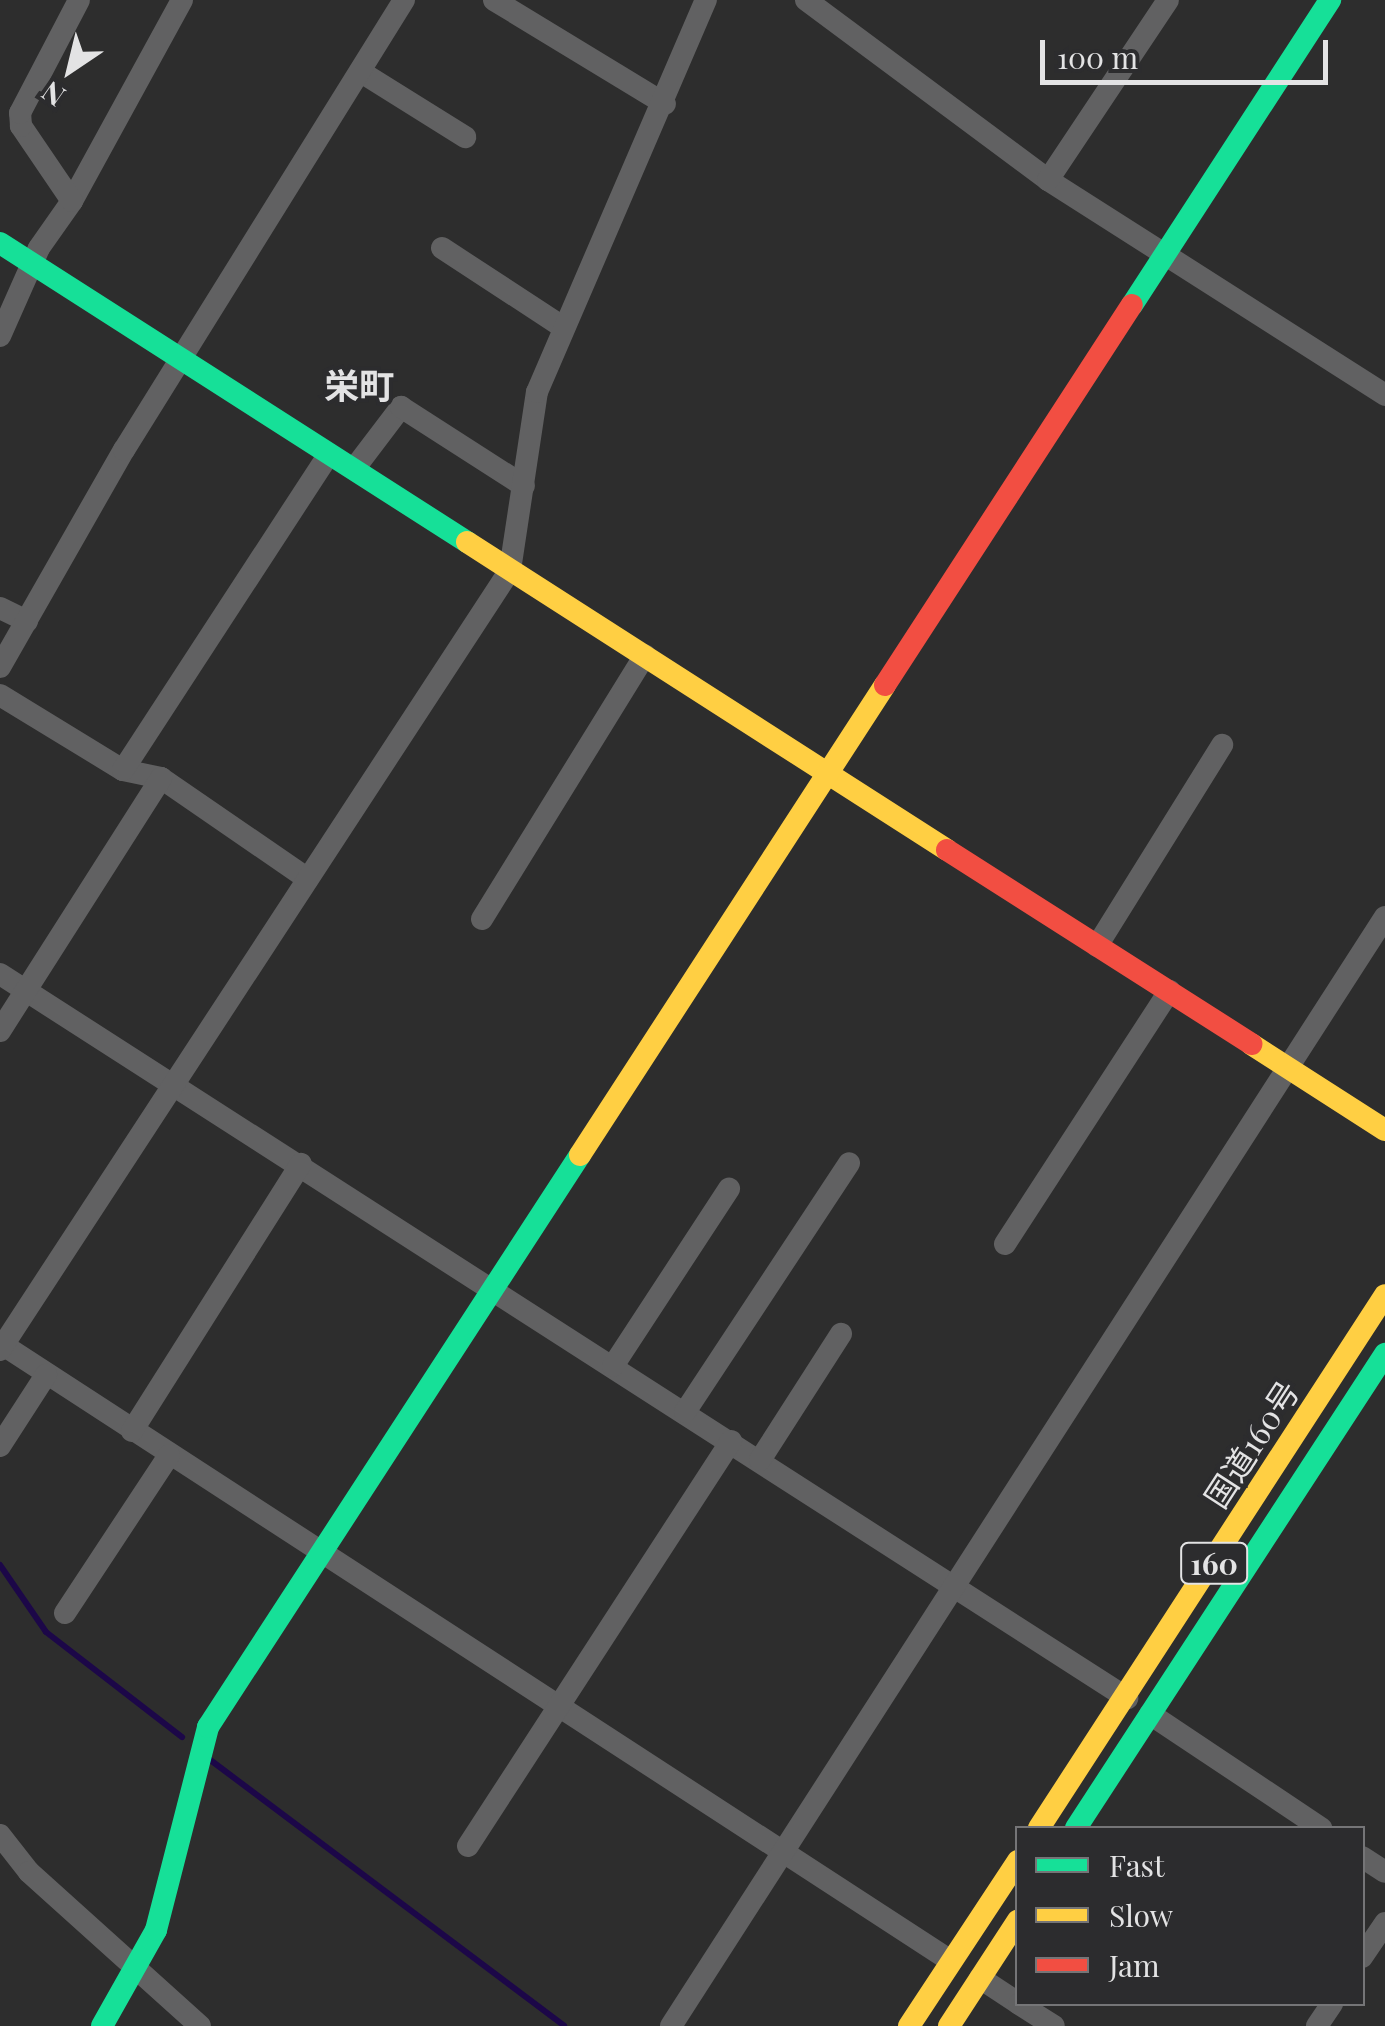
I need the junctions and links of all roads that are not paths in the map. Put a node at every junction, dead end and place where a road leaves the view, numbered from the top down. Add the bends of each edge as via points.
1 (79, 0) edge
2 (182, 0) edge
3 (404, 0) edge
4 (494, 0) edge
5 (706, 0) edge
6 (806, 0) edge
7 (1168, 0) edge
8 (1330, 0) edge
9 (360, 72) junction
10 (665, 104) junction
11 (466, 137) dead end
12 (1048, 180) junction
13 (72, 201) junction
14 (0, 243) edge
15 (442, 248) dead end
16 (1165, 253) junction
17 (32, 263) junction
18 (561, 326) junction
19 (0, 336) edge
20 (182, 360) junction
21 (1385, 395) edge
22 (330, 454) junction
23 (354, 469) junction
24 (524, 486) junction
25 (510, 570) junction
26 (0, 608) edge
27 (27, 621) junction
28 (645, 655) junction
29 (0, 667) edge
30 (0, 695) edge
31 (1222, 745) dead end
32 (123, 770) junction
33 (828, 772) junction
34 (161, 778) junction
35 (308, 879) junction
36 (482, 918) dead end
37 (1385, 918) edge
38 (1097, 946) junction
39 (0, 974) edge
40 (27, 992) junction
41 (1169, 992) junction
42 (0, 1030) edge
43 (1287, 1068) junction
44 (178, 1085) junction
45 (1385, 1130) edge
46 (302, 1164) junction
47 (849, 1164) dead end
48 (730, 1189) dead end
49 (1004, 1244) dead end
50 (494, 1290) junction
51 (1385, 1295) edge
52 (841, 1334) dead end
53 (2, 1347) edge
54 (1385, 1354) edge
55 (612, 1366) junction
56 (46, 1375) junction
57 (686, 1412) junction
58 (132, 1431) junction
59 (731, 1441) junction
60 (0, 1446) edge
61 (169, 1455) junction
62 (760, 1460) junction
63 (320, 1554) junction
64 (955, 1585) junction
65 (65, 1613) dead end
66 (1127, 1698) junction
67 (558, 1707) junction
68 (1150, 1714) junction
69 (1040, 1826) edge
70 (1077, 1826) edge
71 (1318, 1826) edge
72 (0, 1836) edge
73 (468, 1846) dead end
74 (786, 1850) junction
75 (1015, 1865) edge
76 (1385, 1922) edge
77 (1015, 1925) edge
78 (1365, 1952) edge
79 (951, 1960) junction
80 (134, 1965) junction
81 (980, 1978) junction
82 (1015, 2001) edge
83 (1023, 2006) edge
84 (102, 2026) edge
85 (200, 2026) edge
86 (671, 2026) edge
87 (909, 2026) edge
88 (949, 2026) edge
89 (1054, 2026) edge

1 - 13 street via 20,113 21,126
2 - 13 street
3 - 9 street
4 - 10 street
5 - 10 street
6 - 12 street
7 - 12 street
8 - 16 main road
9 - 11 street
9 - 20 street
10 - 18 street
12 - 16 street
13 - 17 street
14 - 17 main road
15 - 18 street
16 - 21 street
16 - 33 main road
17 - 19 street
17 - 20 main road
18 - 24 street via 536,392
20 - 22 main road
20 - 27 street
22 - 23 main road
22 - 32 street
23 - 24 street via 400,407
23 - 25 main road
24 - 25 street
25 - 28 main road
25 - 35 street
26 - 27 street
27 - 29 street
28 - 33 main road
28 - 36 street
30 - 32 street
31 - 38 street
32 - 34 street
33 - 38 main road
33 - 50 main road
34 - 35 street
34 - 40 street
35 - 44 street
37 - 43 street
38 - 41 main road
39 - 40 street
40 - 42 street
40 - 44 street
41 - 43 main road
41 - 49 street
43 - 45 main road
43 - 64 street
44 - 46 street
44 - 53 street
46 - 50 street
46 - 58 street
47 - 57 street
48 - 55 street
50 - 55 street
50 - 63 main road
51 - 66 main road, 国道160号 / 160
52 - 62 street
53 - 56 street
54 - 68 main road, 国道160号 / 160
55 - 57 street
56 - 58 street
56 - 60 street
57 - 59 street
58 - 61 street
59 - 62 street
59 - 67 street
61 - 63 street
61 - 65 street
62 - 64 street
63 - 67 street
63 - 80 main road via 200,1742 170,1892
64 - 66 street
64 - 74 street
66 - 69 main road, 国道160号 / 160
67 - 73 street
67 - 74 street
68 - 70 main road, 国道160号 / 160
68 - 71 street
72 - 80 street via 29,1872
74 - 79 street
74 - 86 street
75 - 79 main road
76 - 78 street
77 - 81 main road
79 - 87 main road
80 - 84 main road
80 - 85 street
81 - 82 street
81 - 88 main road
83 - 89 street

